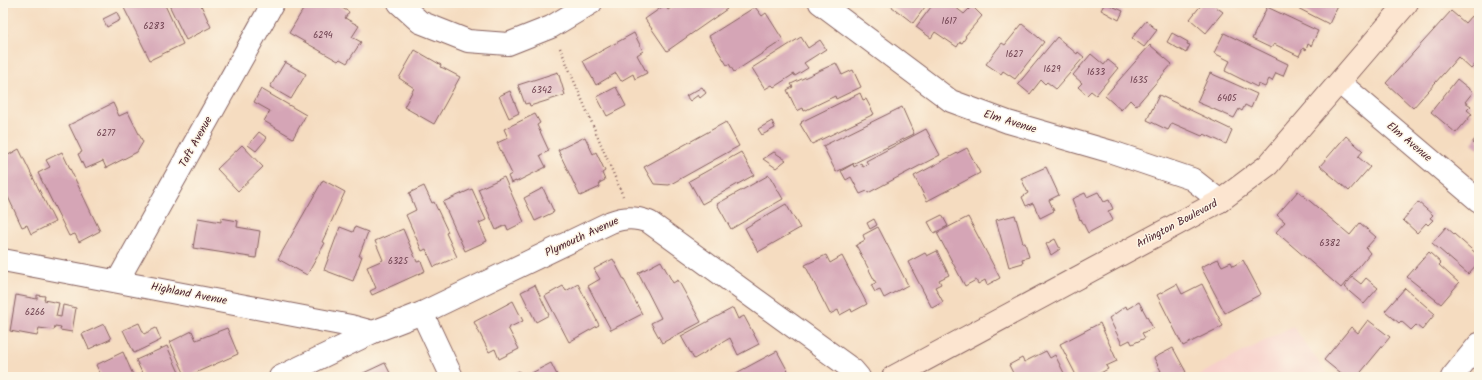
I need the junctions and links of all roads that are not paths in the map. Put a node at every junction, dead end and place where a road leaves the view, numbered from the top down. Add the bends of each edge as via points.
1 (273, 3) edge
2 (399, 3) edge
3 (591, 3) edge
4 (820, 3) edge
5 (1407, 3) edge
6 (1340, 83) junction
7 (1479, 201) edge
8 (1220, 202) junction
9 (3, 260) edge
10 (118, 280) junction
11 (422, 313) junction
12 (373, 332) junction
13 (1479, 344) edge
14 (280, 377) edge
15 (452, 377) edge
16 (859, 377) edge
17 (893, 377) edge
18 (1452, 377) edge

1 - 10 street, Taft Avenue
2 - 3 street via 420,22 468,41 508,44 551,27
4 - 8 street, Elm Avenue via 951,100 1008,122 1112,152 1192,179
5 - 6 main road, Arlington Boulevard
6 - 7 street, Elm Avenue
6 - 8 main road, Arlington Boulevard via 1268,165
8 - 17 main road, Arlington Boulevard
9 - 10 street, Highland Avenue
10 - 12 street, Highland Avenue
11 - 12 street, Plymouth Avenue
11 - 15 street
11 - 16 street, Plymouth Avenue via 611,222 632,218 649,222 853,370
12 - 14 street, Plymouth Avenue
13 - 18 street

